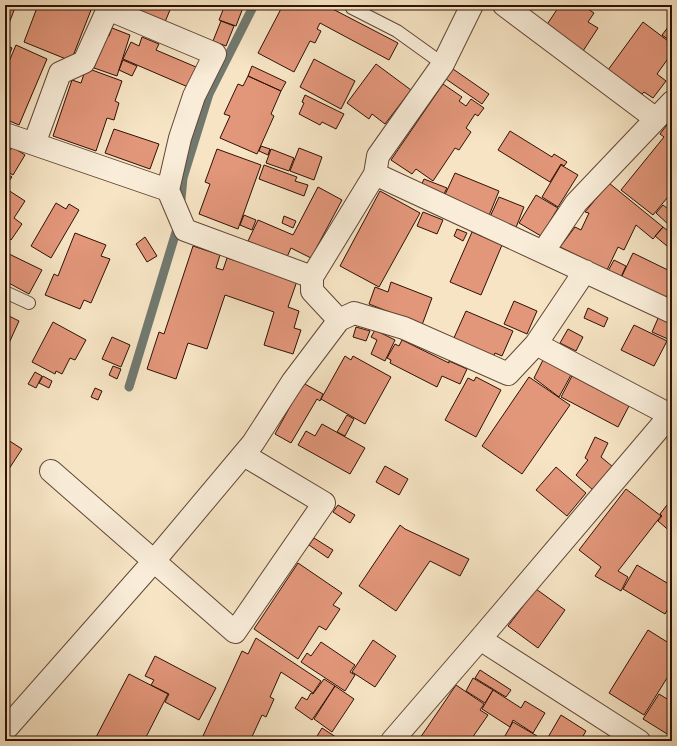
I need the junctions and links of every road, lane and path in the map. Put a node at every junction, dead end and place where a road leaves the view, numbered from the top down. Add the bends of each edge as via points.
1 (472, 5) edge
2 (504, 5) edge
3 (108, 7) edge
4 (352, 8) dead end
5 (443, 64) junction
6 (672, 102) edge
7 (656, 119) junction
8 (5, 134) edge
9 (34, 144) junction
10 (375, 174) junction
11 (168, 190) junction
12 (543, 252) junction
13 (585, 271) junction
14 (312, 277) junction
15 (5, 292) edge
16 (29, 303) dead end
17 (672, 312) edge
18 (339, 320) junction
19 (536, 344) junction
20 (671, 414) edge
21 (244, 455) junction
22 (51, 471) dead end
23 (154, 561) junction
24 (480, 639) junction
25 (5, 730) edge
26 (5, 734) edge
27 (15, 741) edge
28 (392, 741) edge
29 (639, 741) edge

1 - 5 street
2 - 7 street
3 - 9 street via 84,62 60,73
3 - 11 street via 215,54 194,96 180,138
4 - 5 lane via 397,31
5 - 10 street via 378,156
6 - 7 street
7 - 12 street via 576,203
8 - 9 street
9 - 11 street
10 - 12 street
10 - 14 street
11 - 14 street via 185,230
12 - 13 street
13 - 17 street
13 - 19 street
14 - 18 street via 312,291
15 - 16 lane
18 - 19 street via 354,313 404,328 508,374
18 - 21 street via 293,381
19 - 20 street
20 - 24 street
21 - 23 street
21 - 23 street via 324,503 235,632
22 - 23 street
23 - 25 street
24 - 28 street
24 - 29 street
26 - 27 street

